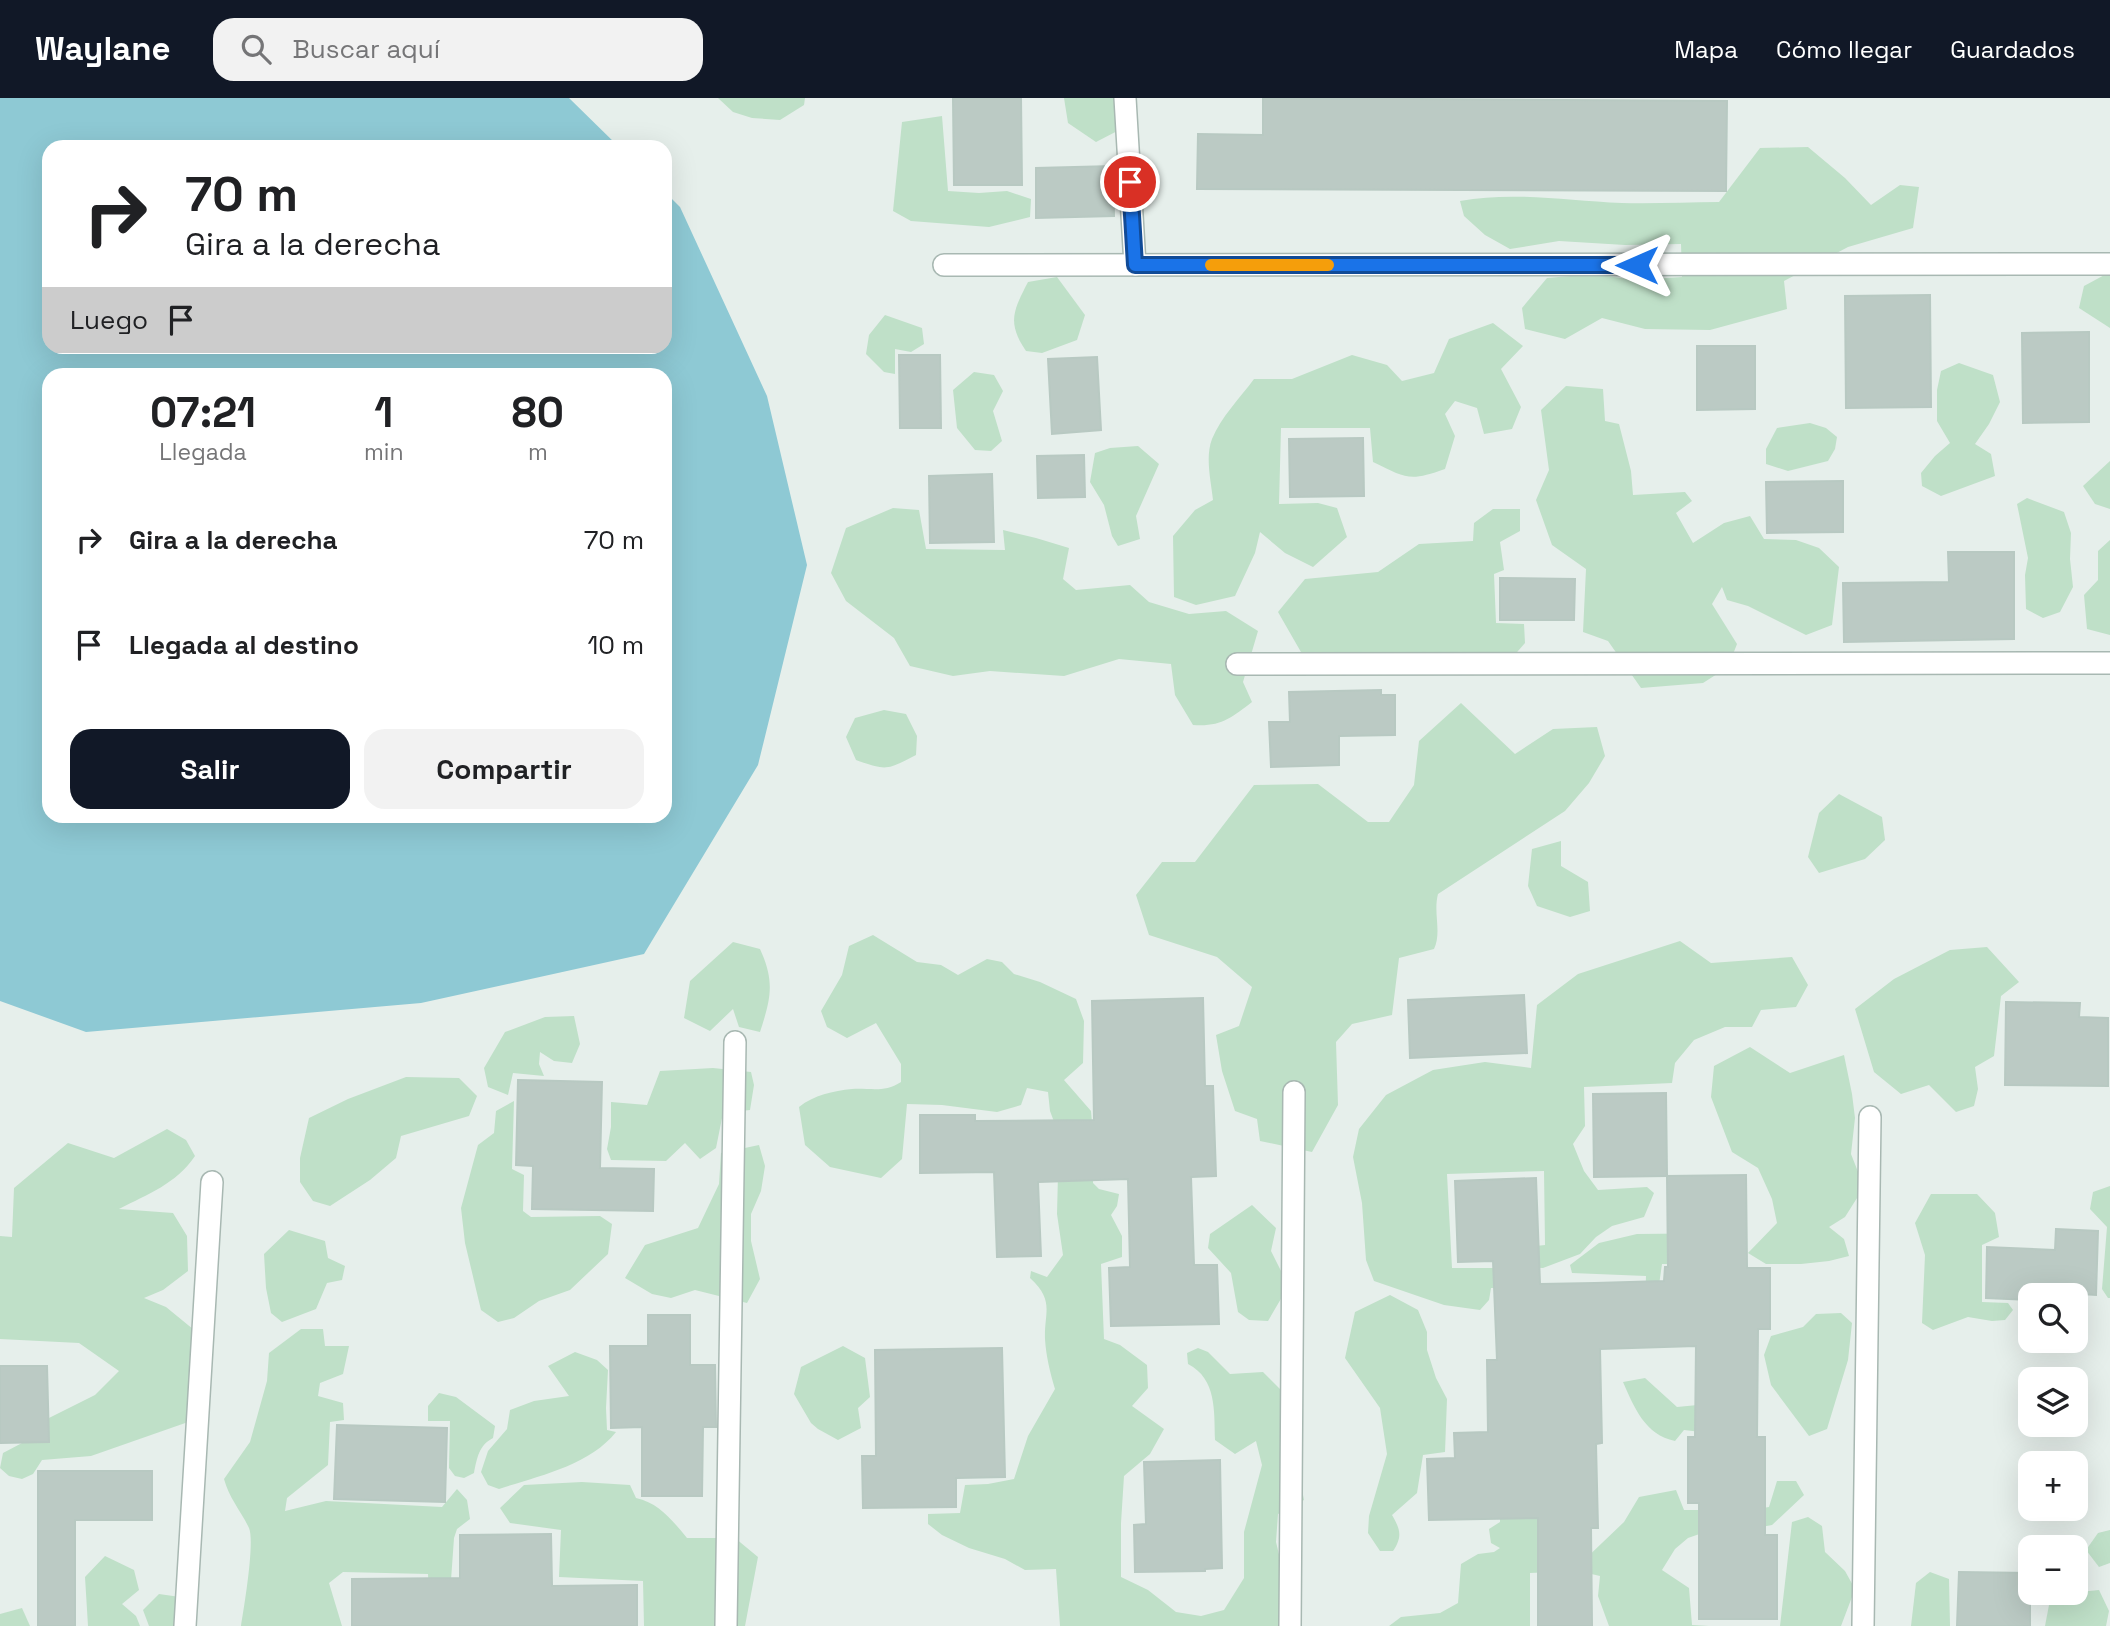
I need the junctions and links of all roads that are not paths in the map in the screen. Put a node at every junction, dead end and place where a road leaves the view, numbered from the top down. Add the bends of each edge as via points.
1 (1125, 98) edge
2 (2110, 264) edge
3 (944, 265) dead end
4 (1135, 265) junction
5 (2110, 663) edge
6 (1237, 664) dead end
7 (735, 1042) dead end
8 (1294, 1092) dead end
9 (1870, 1117) dead end
10 (212, 1182) dead end
11 (185, 1626) edge
12 (726, 1626) edge
13 (1290, 1626) edge
14 (1863, 1626) edge

1 - 4 street
2 - 4 street
3 - 4 street
5 - 6 street
7 - 12 street
8 - 13 street
9 - 14 street
10 - 11 street

